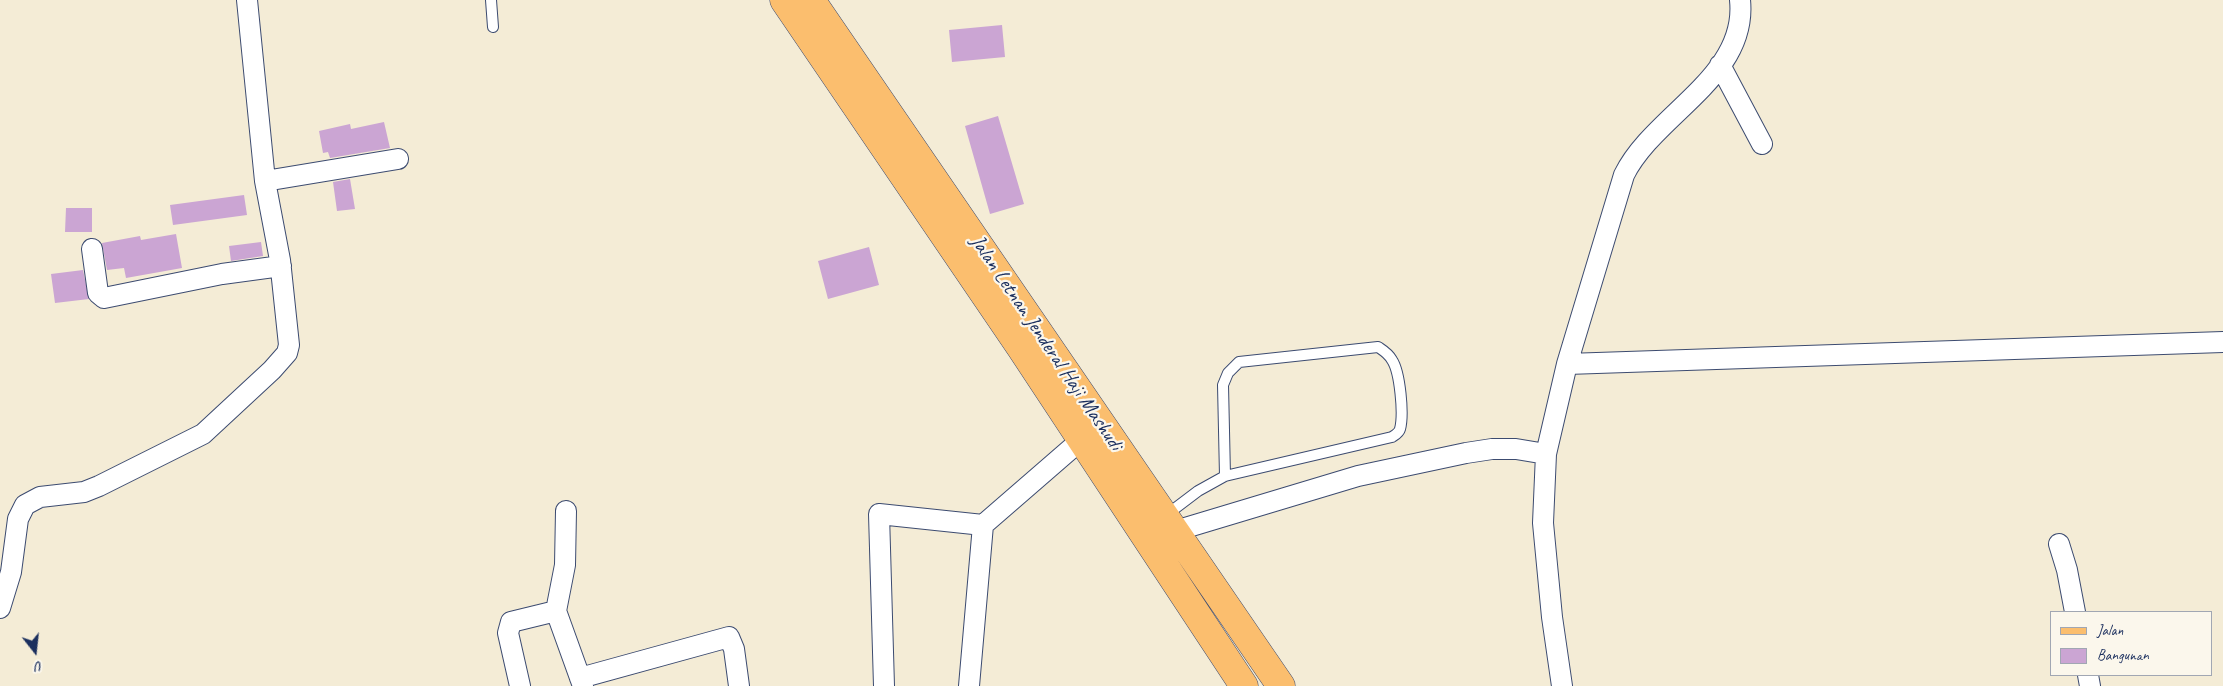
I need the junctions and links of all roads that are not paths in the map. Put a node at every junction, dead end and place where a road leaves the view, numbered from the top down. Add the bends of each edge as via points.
1 (247, 0) edge
2 (491, 0) edge
3 (784, 0) edge
4 (811, 0) edge
5 (1740, 0) edge
6 (493, 27) dead end
7 (1720, 65) junction
8 (1762, 144) dead end
9 (398, 159) dead end
10 (265, 182) junction
11 (92, 249) dead end
12 (281, 266) junction
13 (2223, 342) edge
14 (1567, 364) junction
15 (1081, 440) junction
16 (1546, 454) junction
17 (1225, 476) junction
18 (566, 511) dead end
19 (983, 525) junction
20 (1157, 525) junction
21 (2059, 544) dead end
22 (0, 608) edge
23 (556, 611) junction
24 (2075, 611) edge
25 (581, 682) edge
26 (520, 686) edge
27 (739, 686) edge
28 (884, 686) edge
29 (969, 686) edge
30 (1244, 686) edge
31 (1281, 686) edge
32 (1562, 686) edge

1 - 10 street
2 - 6 lane
3 - 15 main road, Jalan Letnan Jenderal Haji Mashudi
4 - 20 main road, Jalan Letnan Jenderal Haji Mashudi
5 - 7 street via 1739,32 1734,46
7 - 8 street
7 - 14 street via 1632,160 1624,175
9 - 10 street
10 - 12 street
11 - 12 street via 98,293 104,298 222,274
12 - 22 street via 289,345 282,359 203,434 84,492 40,497 25,505 18,519 11,572
13 - 14 street
14 - 16 street
15 - 19 street
15 - 20 main road, Jalan Letnan Jenderal Haji Mashudi
16 - 20 street via 1516,449 1466,452
16 - 32 street via 1544,523
17 - 17 lane via 1392,438 1400,431 1402,418 1394,361 1378,347 1239,362 1228,373 1223,385
17 - 20 lane via 1198,491
18 - 23 street via 565,566
19 - 28 street via 879,514
19 - 29 street
20 - 30 main road, Jalan Letnan Jenderal Haji Mashudi
20 - 31 main road, Jalan Letnan Jenderal Haji Mashudi
21 - 24 street
23 - 25 street
23 - 26 street via 511,622 508,632
25 - 27 street via 729,637

